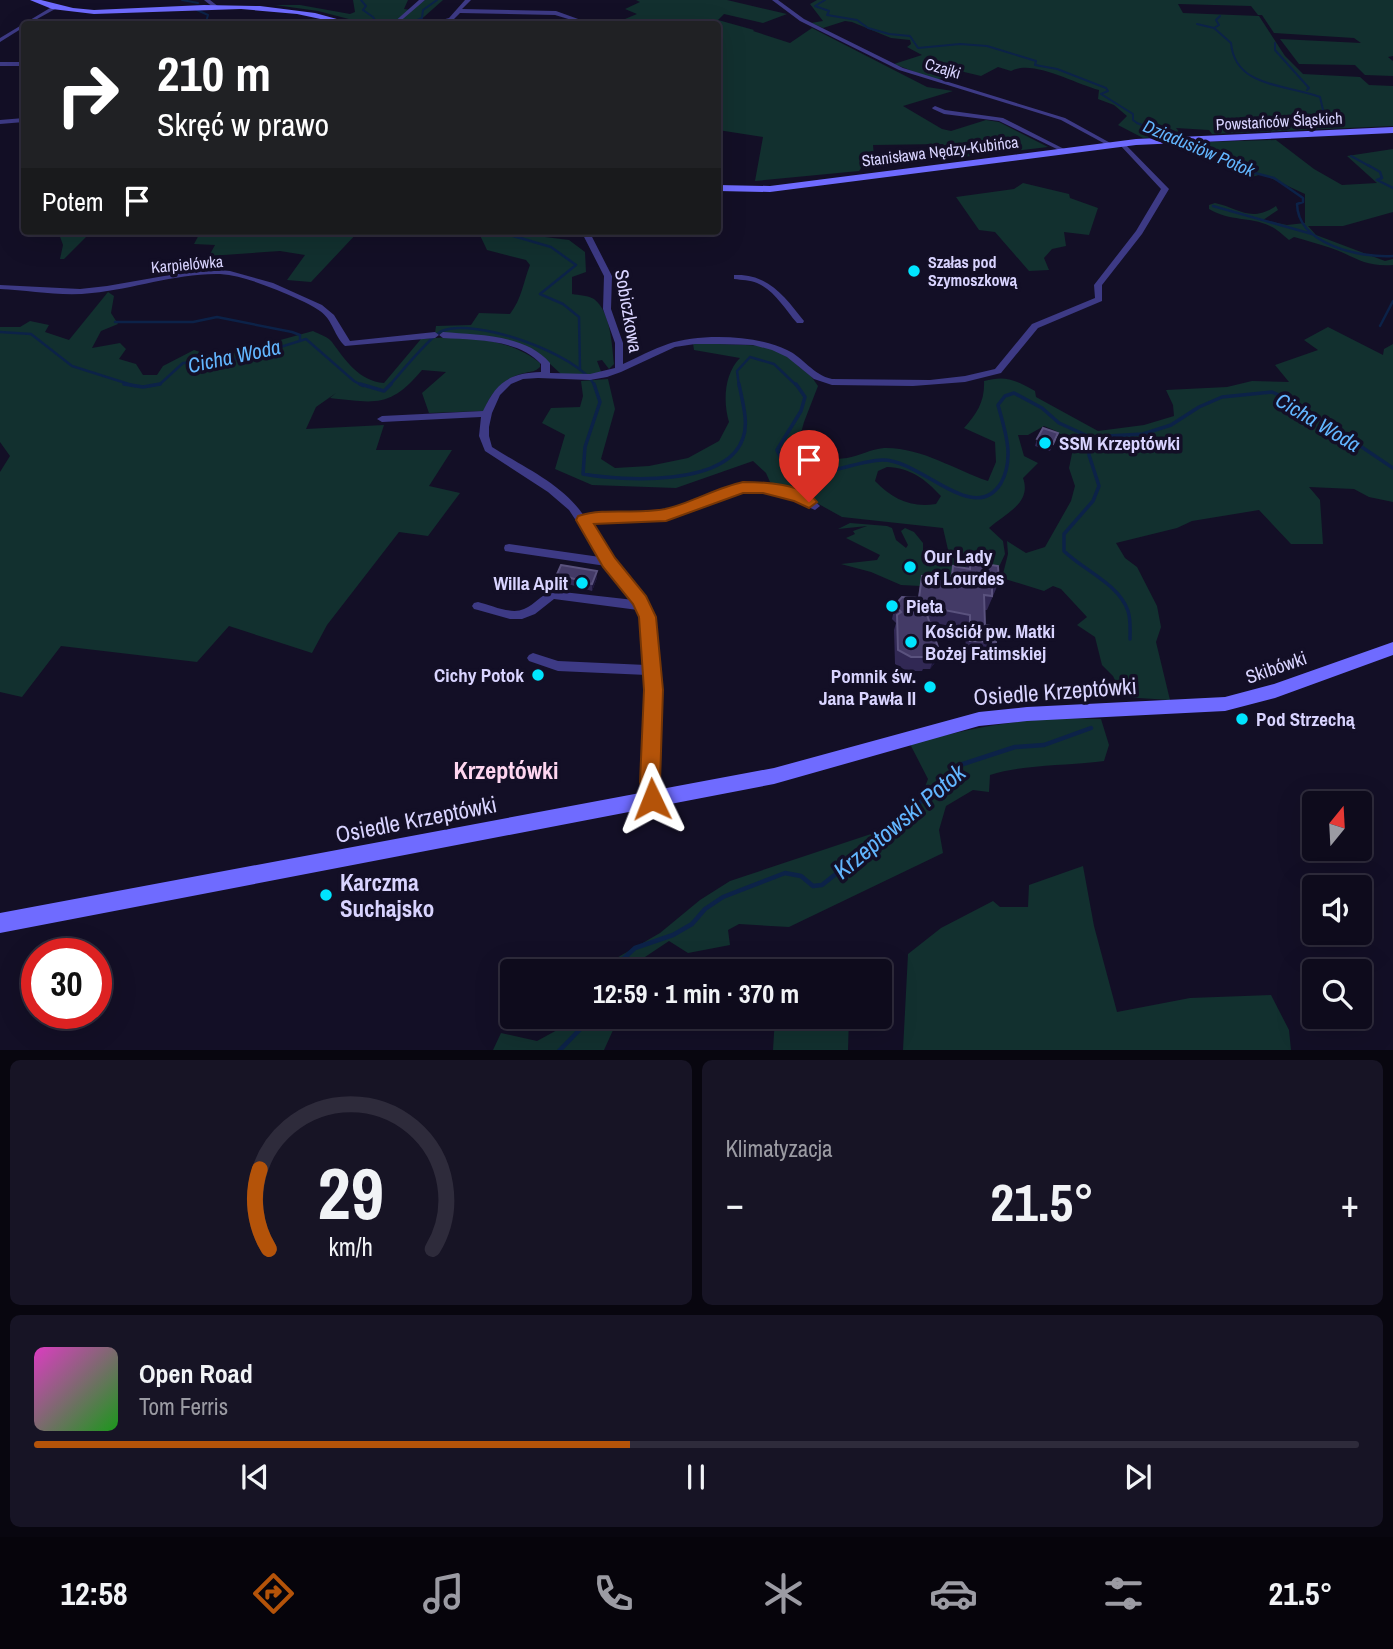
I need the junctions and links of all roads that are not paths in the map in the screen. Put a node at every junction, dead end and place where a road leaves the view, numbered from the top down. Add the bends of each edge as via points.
1 (34, 0) edge
2 (207, 0) edge
3 (422, 0) edge
4 (468, 0) edge
5 (775, 0) edge
6 (55, 7) junction
7 (216, 7) junction
8 (458, 11) junction
9 (32, 21) edge
10 (337, 21) edge
11 (398, 21) edge
12 (444, 21) edge
13 (580, 21) edge
14 (21, 27) edge
15 (0, 40) edge
16 (0, 64) edge
17 (21, 64) edge
18 (934, 108) dead end
19 (21, 120) edge
20 (0, 122) edge
21 (1393, 130) edge
22 (1166, 140) joint
23 (1122, 144) junction
24 (1111, 145) junction
25 (1065, 151) junction
26 (721, 188) edge
27 (587, 235) edge
28 (737, 277) dead end
29 (0, 287) edge
30 (800, 321) dead end
31 (619, 367) junction
32 (545, 375) junction
33 (487, 414) junction
34 (382, 419) dead end
35 (816, 506) dead end
36 (583, 520) junction
37 (509, 548) dead end
38 (609, 562) junction
39 (478, 606) dead end
40 (644, 606) junction
41 (1393, 648) edge
42 (533, 658) dead end
43 (653, 670) junction
44 (1169, 709) joint
45 (652, 799) junction
46 (0, 923) edge

1 - 6 street
2 - 7 street
3 - 11 street
4 - 8 street
5 - 24 street, Czajki via 803,20 901,69 1055,116
6 - 7 street via 99,11
6 - 9 street
7 - 10 street via 296,12
8 - 12 street
8 - 13 street via 556,13
14 - 15 street
16 - 17 street
18 - 25 street via 1001,119
19 - 20 street
21 - 22 street, Powstańców Śląskich
22 - 23 street, Stanisława Nędzy-Kubińca
23 - 24 street, Stanisława Nędzy-Kubińca
23 - 31 street via 1165,189 1098,285 1099,299 1035,326 998,371 913,385 827,381 770,346 691,341
24 - 25 street, Stanisława Nędzy-Kubińca
25 - 26 street, Stanisława Nędzy-Kubińca via 770,189
27 - 31 street, Sobiczkowa via 608,276 607,309 619,343
28 - 30 street via 771,286
29 - 32 street, Karpielówka via 82,291 230,273 321,308 337,323 348,344 439,335 495,340 522,347 544,362
31 - 32 street, Sobiczkowa via 597,376
32 - 33 street, Sobiczkowa via 527,374 512,380 495,396
33 - 34 street
33 - 36 street via 484,434 488,449 564,497
35 - 36 street via 799,496 743,487 666,515
36 - 38 street
37 - 38 street
38 - 40 street
39 - 40 street via 520,616 554,595
40 - 43 street
41 - 44 street, Skibówki via 1262,696
42 - 43 street via 558,666
43 - 45 street
44 - 45 street, Osiedle Krzeptówki via 979,719 807,768
45 - 46 street, Osiedle Krzeptówki

